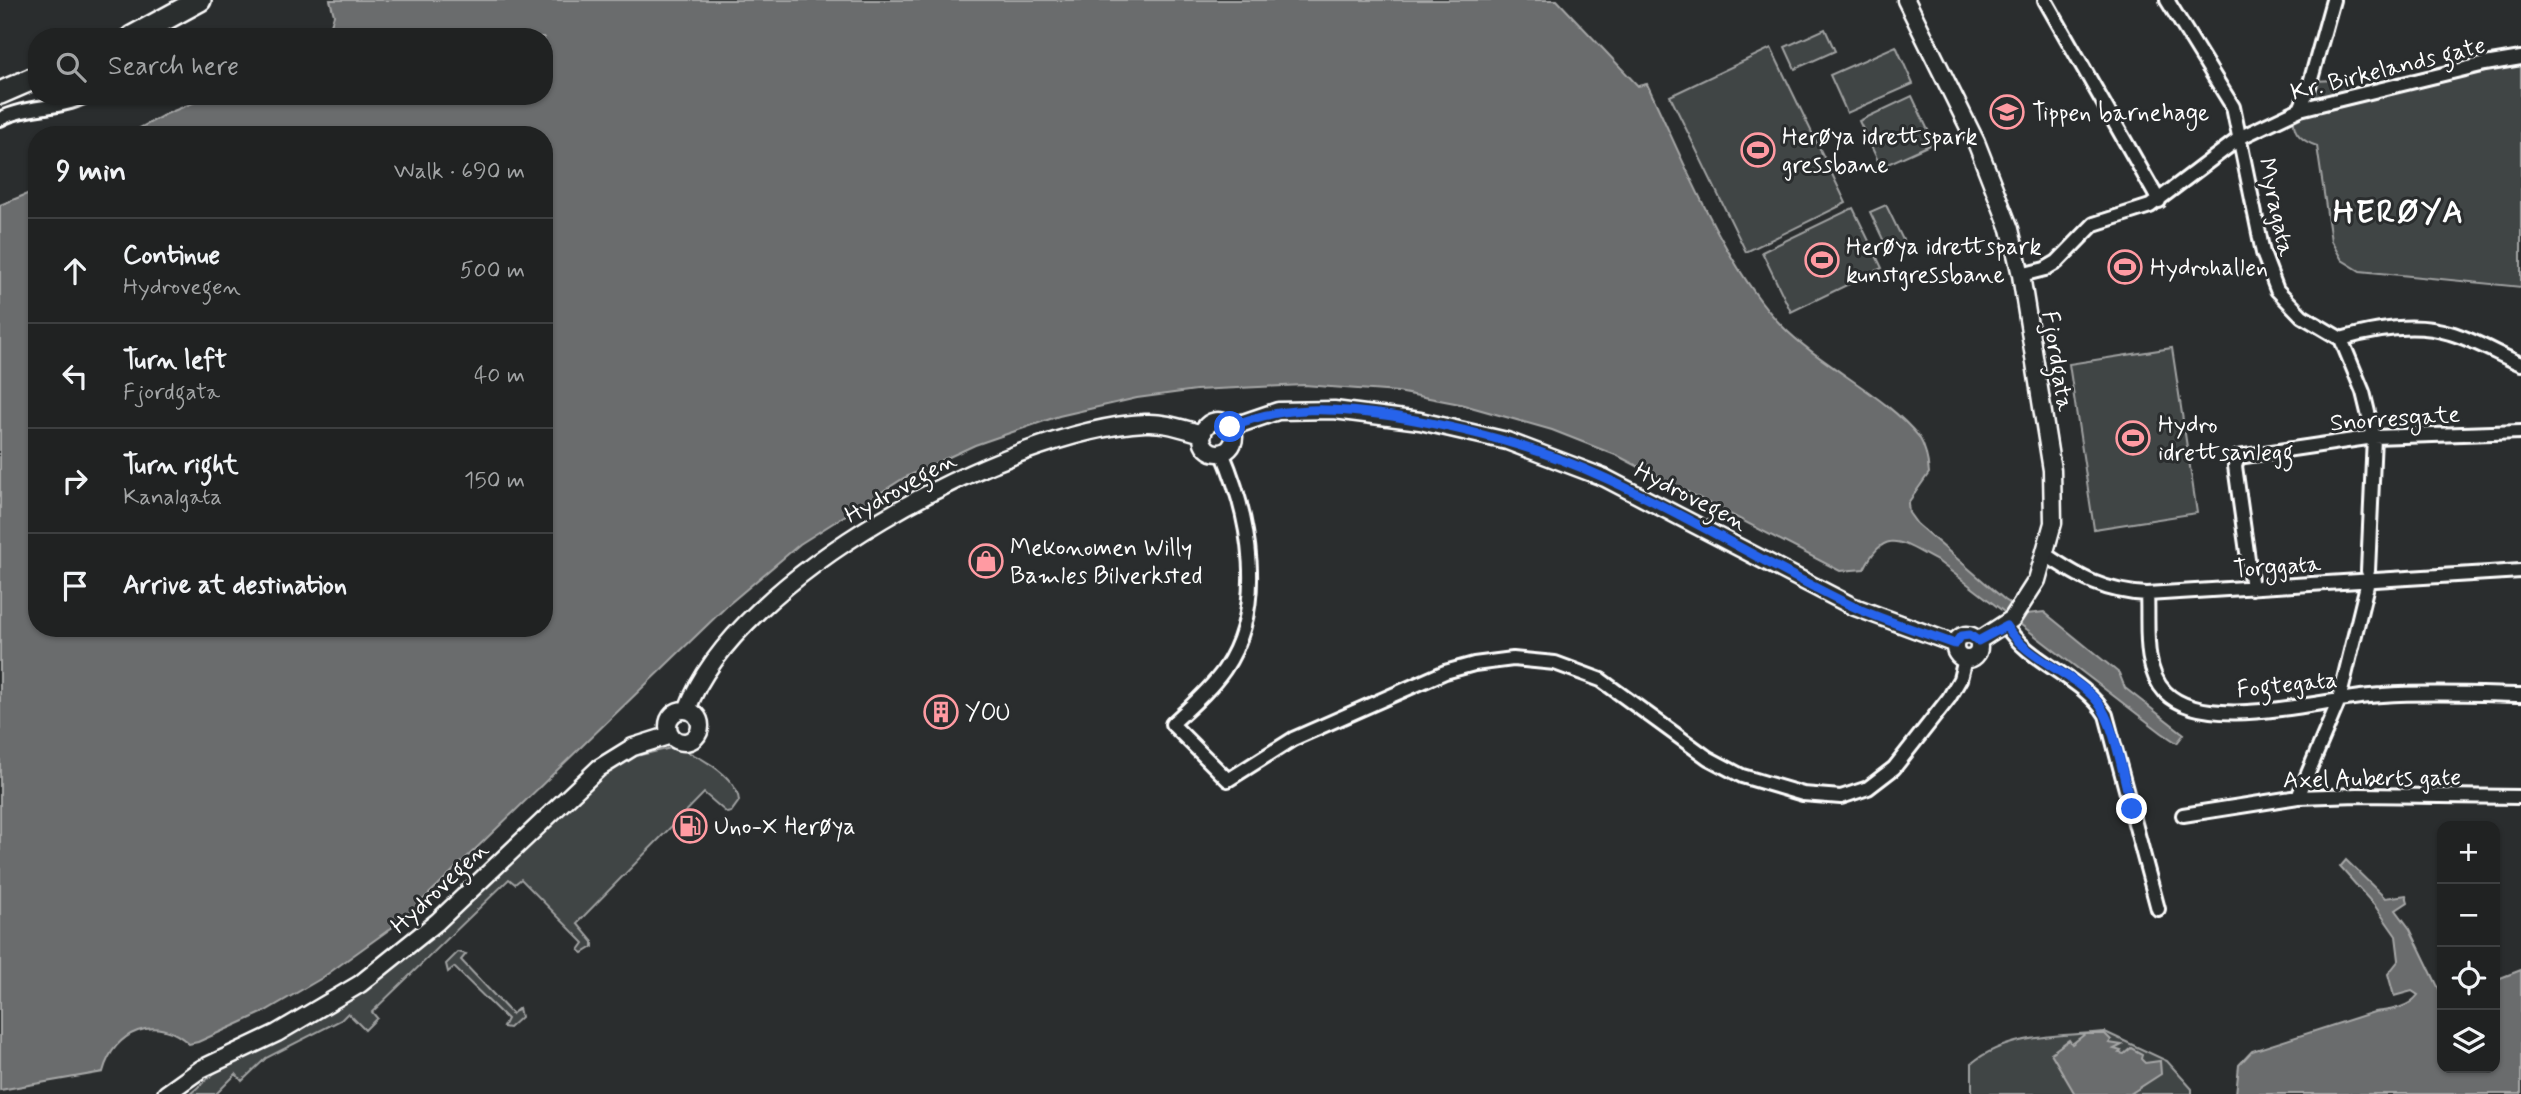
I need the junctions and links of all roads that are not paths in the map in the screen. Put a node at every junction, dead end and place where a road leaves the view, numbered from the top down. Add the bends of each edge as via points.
1 (200, 0) edge
2 (1906, 0) edge
3 (2045, 0) edge
4 (2167, 0) edge
5 (2333, 0) edge
6 (149, 28) edge
7 (2521, 58) edge
8 (28, 81) edge
9 (0, 93) edge
10 (52, 105) edge
11 (2300, 108) junction
12 (0, 118) edge
13 (2241, 137) junction
14 (2159, 201) junction
15 (2021, 275) junction
16 (2341, 339) junction
17 (2521, 364) edge
18 (1230, 427) junction
19 (2521, 432) edge
20 (1203, 434) junction
21 (2374, 436) junction
22 (1222, 452) junction
23 (2046, 555) junction
24 (2521, 571) edge
25 (2368, 576) junction
26 (2252, 588) junction
27 (2147, 594) junction
28 (2013, 618) junction
29 (1978, 641) junction
30 (1955, 644) junction
31 (1965, 659) junction
32 (2521, 695) edge
33 (2339, 700) junction
34 (687, 710) junction
35 (671, 735) junction
36 (2298, 797) junction
37 (2521, 797) edge
38 (2183, 815) dead end
39 (2158, 909) dead end
40 (226, 1058) junction
41 (166, 1094) edge
42 (185, 1094) edge

1 - 6 highway
2 - 15 street, Fjordgata via 1988,168
3 - 14 street
4 - 13 street, Myragata via 2233,107
5 - 11 street
7 - 11 street, Kr. Birkelands gate
8 - 9 highway
10 - 12 street
11 - 13 street, Kr. Birkelands gate
13 - 14 street, Kr. Birkelands gate
13 - 16 street, Myragata via 2263,253 2277,290 2302,316
14 - 15 street, Kr. Birkelands gate via 2094,224 2057,262
15 - 23 street, Fjordgata via 2052,470 2053,523
16 - 17 street via 2430,328
16 - 21 street via 2363,392
18 - 20 street via 1217,421
18 - 22 street via 1232,445
18 - 30 street, Hydrovegen via 1278,411 1334,410 1420,421 1507,441 1605,478 1852,606
19 - 21 street, Snorresgate
20 - 22 street via 1207,449
20 - 34 street, Hydrovegen via 1146,423 1097,431 989,466 926,495 822,560 739,629 708,665
21 - 25 street
21 - 26 street, Snorresgate via 2238,457 2235,466
22 - 31 street via 1248,552 1251,580 1246,618 1223,672 1172,724 1228,780 1293,739 1446,672 1513,659 1555,663 1601,680 1708,758 1742,776 1803,794 1849,796 1894,768 1949,698
23 - 27 street, Torggata via 2105,589
23 - 28 street, Fjordgata
24 - 25 street, Torggata
25 - 26 street, Torggata
25 - 33 street
26 - 27 street, Torggata
27 - 33 street, Fogtegata via 2152,669 2162,690 2180,705 2245,711
28 - 29 street
28 - 39 street via 2018,642 2098,703 2109,726
29 - 30 street via 1965,635
29 - 31 street via 1977,654
30 - 31 street via 1955,652
32 - 33 street, Fogtegata via 2402,694
33 - 36 street
34 - 35 street via 670,717
34 - 35 street via 699,721 699,732 687,742
35 - 40 street, Hydrovegen via 633,747 599,768 456,905 377,972 309,1016
36 - 37 street, Axel Auberts gate
36 - 38 street, Axel Auberts gate
40 - 41 street, Hydrovegen
40 - 42 street, Hydrovegen

